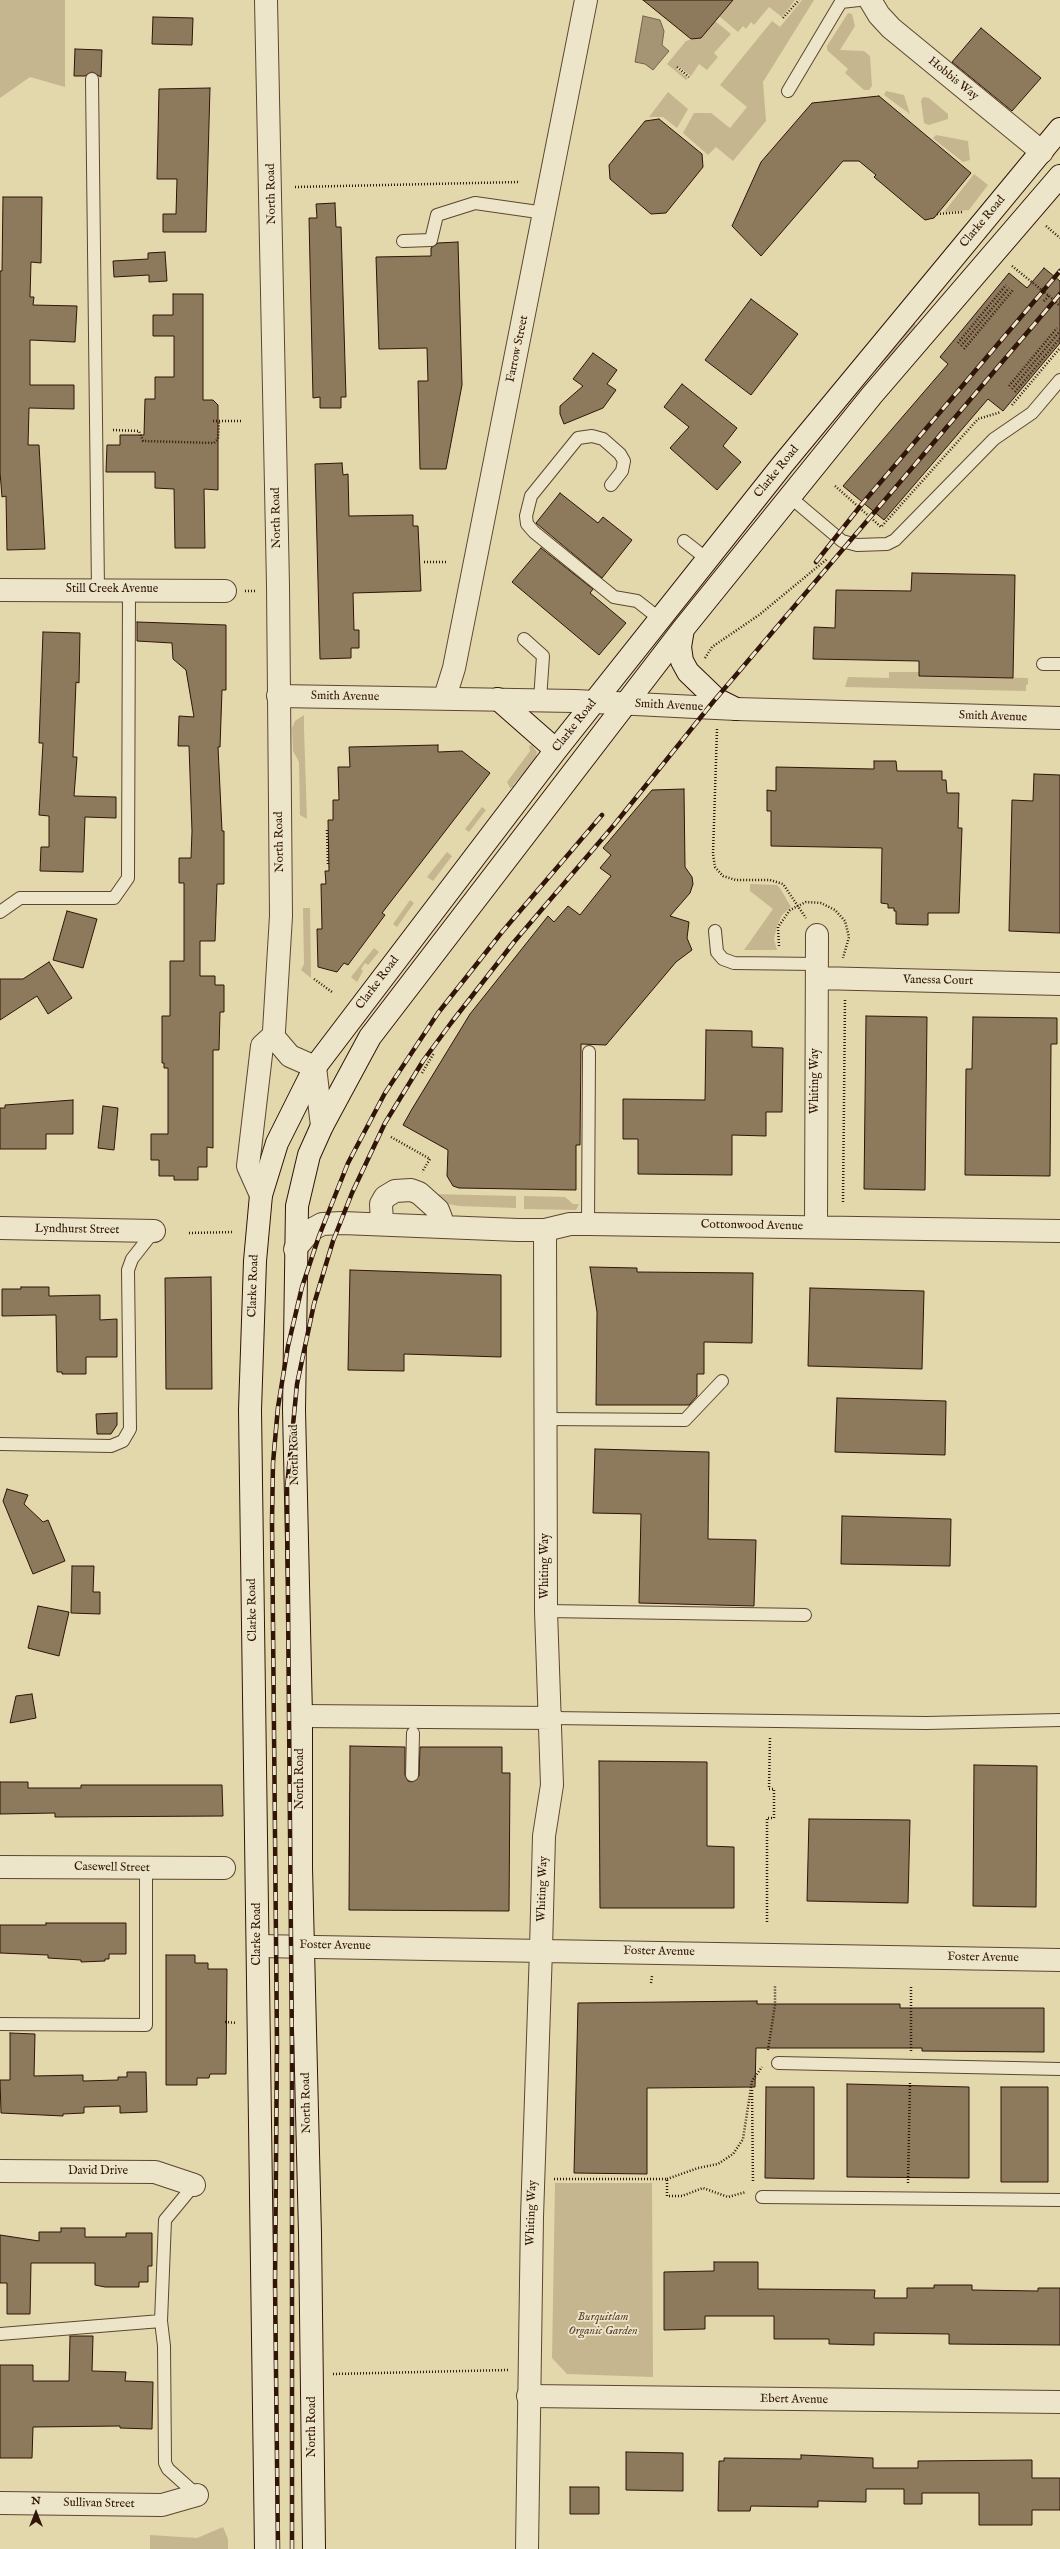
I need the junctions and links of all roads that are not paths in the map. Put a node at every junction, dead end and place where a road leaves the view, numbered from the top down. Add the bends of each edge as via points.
1 (266, 0) edge
2 (586, 0) edge
3 (859, 0) edge
4 (870, 0) edge
5 (92, 79) dead end
6 (788, 91) dead end
7 (1060, 129) edge
8 (1042, 152) junction
9 (1060, 168) edge
10 (1060, 176) edge
11 (545, 213) junction
12 (404, 241) dead end
13 (865, 366) junction
14 (1060, 380) edge
15 (872, 395) junction
16 (610, 485) dead end
17 (790, 497) junction
18 (684, 541) dead end
19 (707, 559) junction
20 (0, 590) edge
21 (98, 590) junction
22 (129, 590) junction
23 (224, 591) road end
24 (660, 619) junction
25 (683, 629) junction
26 (524, 639) dead end
27 (1043, 664) dead end
28 (1060, 664) edge
29 (278, 696) junction
30 (445, 697) junction
31 (498, 700) junction
32 (540, 700) junction
33 (594, 702) junction
34 (626, 703) junction
35 (727, 708) junction
36 (1060, 718) edge
37 (556, 750) junction
38 (0, 912) edge
39 (715, 931) dead end
40 (817, 935) road end
41 (817, 971) junction
42 (1060, 984) edge
43 (273, 1036) junction
44 (589, 1052) dead end
45 (315, 1067) junction
46 (322, 1126) junction
47 (261, 1195) junction
48 (382, 1224) junction
49 (588, 1224) junction
50 (436, 1226) junction
51 (816, 1226) junction
52 (0, 1228) edge
53 (545, 1230) junction
54 (154, 1231) joint
55 (1060, 1231) edge
56 (295, 1249) junction
57 (722, 1381) dead end
58 (546, 1419) junction
59 (0, 1444) edge
60 (546, 1611) junction
61 (805, 1615) dead end
62 (301, 1716) junction
63 (552, 1718) junction
64 (1060, 1720) edge
65 (413, 1733) dead end
66 (412, 1775) dead end
67 (0, 1867) edge
68 (146, 1868) junction
69 (224, 1868) dead end
70 (258, 1946) junction
71 (303, 1946) junction
72 (541, 1949) junction
73 (1060, 1960) edge
74 (0, 2024) edge
75 (778, 2063) dead end
76 (1060, 2069) edge
77 (0, 2171) edge
78 (194, 2185) joint
79 (758, 2194) road end
80 (1060, 2200) edge
81 (161, 2321) junction
82 (0, 2334) edge
83 (528, 2396) junction
84 (1060, 2402) edge
85 (197, 2495) joint
86 (0, 2503) edge
87 (266, 2549) edge
88 (314, 2549) edge
89 (526, 2549) edge

1 - 29 street, North Road
2 - 11 street, Farrow Street
3 - 6 lane via 841,2
4 - 8 street, Hobbis Way via 891,28
5 - 21 lane
7 - 8 street, Clarke Road
8 - 9 street, Hobbis Way
8 - 13 street, Clarke Road
10 - 15 street
11 - 12 lane via 475,203 437,215 431,240
11 - 30 street, Farrow Street via 454,668
13 - 15 street
13 - 19 street, Clarke Road
14 - 17 lane via 1032,413 994,439 895,540 887,544 858,545 842,541
15 - 17 street
16 - 24 lane via 622,471 624,461 620,454 603,439 592,436 578,438 531,496 526,516 527,524 614,597 637,601
17 - 25 street
18 - 19 lane
19 - 24 street, Clarke Road
20 - 21 street, Still Creek Avenue
21 - 22 street, Still Creek Avenue
22 - 23 street, Still Creek Avenue
22 - 38 lane via 128,878 114,898 20,898
24 - 33 street, Clarke Road
25 - 34 street
25 - 35 street via 680,647 682,661 688,672
26 - 32 lane via 543,656
27 - 28 lane
29 - 30 street, Smith Avenue
29 - 43 street, North Road via 281,916 279,977
30 - 31 street, Smith Avenue
31 - 32 street, Smith Avenue
31 - 37 street
32 - 33 street, Smith Avenue
33 - 34 street, Smith Avenue
33 - 37 street, Clarke Road
34 - 35 street, Smith Avenue
34 - 46 street via 370,1037
35 - 36 street, Smith Avenue
37 - 45 street, Clarke Road
39 - 41 lane via 717,952 723,959 734,963
40 - 41 street, Whiting Way
41 - 42 street, Vanessa Court
41 - 51 street, Whiting Way
43 - 45 street via 290,1056
43 - 47 street via 262,1046 248,1166
44 - 49 lane
45 - 46 street
45 - 47 street, Clarke Road via 277,1143
46 - 56 street, North Road via 309,1155 297,1206
47 - 70 street, Clarke Road via 255,1261 250,1410
48 - 50 street, Cottonwood Avenue
48 - 50 street via 381,1204 385,1197 395,1191 411,1190 419,1193 438,1210
48 - 56 street, Cottonwood Avenue via 322,1224 310,1230
49 - 51 street, Cottonwood Avenue
49 - 53 street, Cottonwood Avenue via 570,1224
50 - 53 street, Cottonwood Avenue
51 - 55 street, Cottonwood Avenue
52 - 54 street, Lyndhurst Street
53 - 58 street, Whiting Way
54 - 59 lane via 132,1259 128,1270 130,1429 123,1441 111,1446
56 - 62 street, North Road via 294,1410
57 - 58 lane via 686,1420
58 - 60 street, Whiting Way
60 - 61 lane
60 - 63 street, Whiting Way
62 - 63 street
62 - 71 street, North Road
63 - 64 lane via 926,1722
63 - 72 street, Whiting Way via 552,1785 544,1836
65 - 66 lane
67 - 68 street, Casewell Street
68 - 69 street, Casewell Street
68 - 74 lane via 146,2025
70 - 71 street, Foster Avenue
70 - 87 street, Clarke Road
71 - 72 street, Foster Avenue
71 - 88 street, North Road via 313,2374
72 - 73 street, Foster Avenue
72 - 83 street, Whiting Way
75 - 76 lane
77 - 78 street, David Drive via 155,2172
78 - 81 lane via 165,2220
79 - 80 lane
81 - 82 lane
81 - 85 lane via 164,2346 165,2463 168,2469
83 - 84 street, Ebert Avenue
83 - 89 street, Whiting Way
85 - 86 street, Sullivan Street via 162,2505

